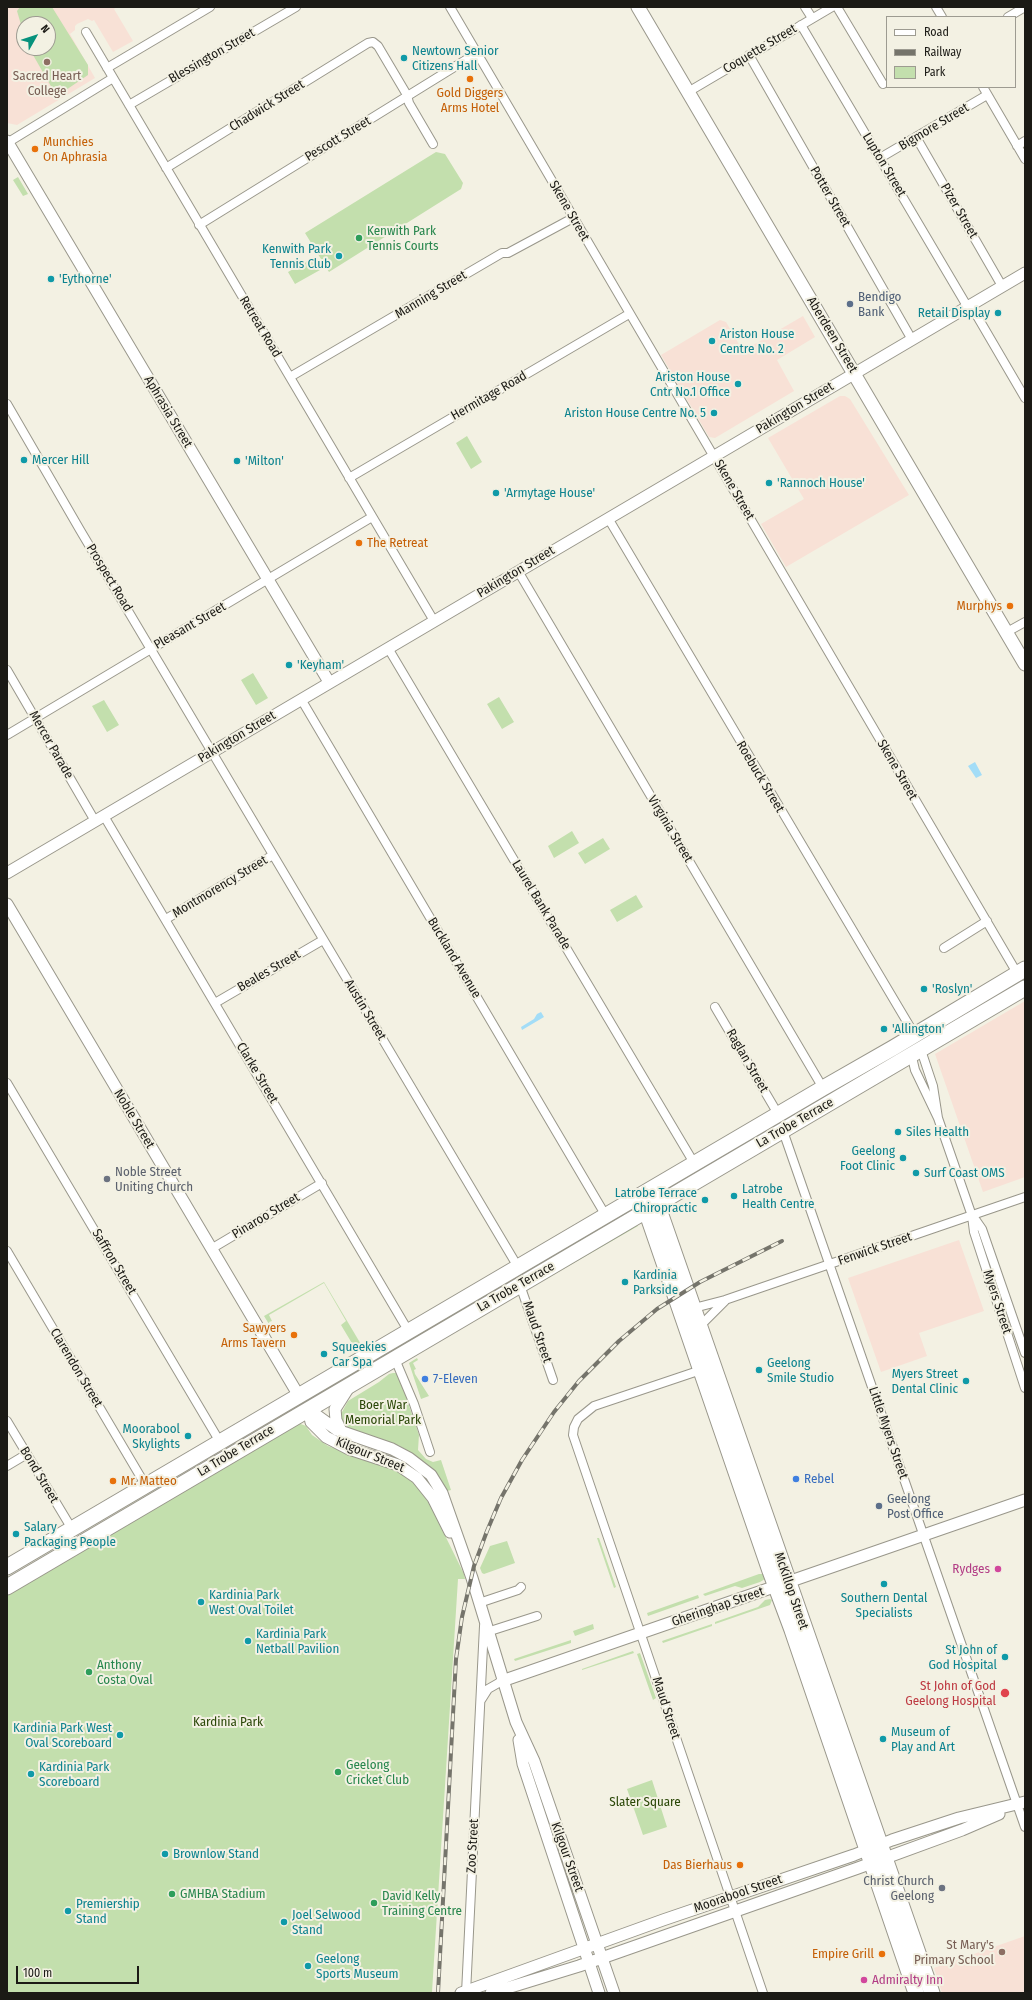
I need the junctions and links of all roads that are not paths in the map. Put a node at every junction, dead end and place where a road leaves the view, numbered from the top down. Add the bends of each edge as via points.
1 (210, 7) edge
2 (296, 7) edge
3 (450, 7) edge
4 (638, 7) edge
5 (805, 7) edge
6 (832, 7) edge
7 (837, 7) edge
8 (936, 7) edge
9 (1025, 7) edge
10 (941, 16) edge
11 (1010, 16) edge
12 (812, 18) junction
13 (801, 25) junction
14 (86, 32) dead end
15 (477, 53) junction
16 (749, 55) junction
17 (107, 68) junction
18 (113, 78) junction
19 (883, 84) dead end
20 (983, 88) edge
21 (688, 92) junction
22 (406, 95) junction
23 (987, 95) junction
24 (129, 105) junction
25 (916, 137) junction
26 (1025, 141) edge
27 (7, 142) edge
28 (433, 144) dead end
29 (1017, 146) junction
30 (880, 158) junction
31 (1025, 159) edge
32 (166, 168) junction
33 (573, 218) junction
34 (200, 225) junction
35 (1025, 272) edge
36 (1002, 286) junction
37 (969, 305) junction
38 (629, 314) junction
39 (911, 338) junction
40 (854, 372) junction
41 (290, 377) junction
42 (1025, 398) edge
43 (7, 404) edge
44 (714, 456) junction
45 (349, 478) junction
46 (372, 517) junction
47 (608, 518) junction
48 (518, 571) junction
49 (268, 580) junction
50 (434, 621) junction
51 (1025, 622) edge
52 (1007, 632) junction
53 (151, 648) junction
54 (388, 648) junction
55 (1025, 664) edge
56 (7, 670) edge
57 (329, 682) junction
58 (301, 699) junction
59 (36, 718) junction
60 (7, 735) edge
61 (212, 752) junction
62 (100, 818) junction
63 (273, 855) junction
64 (7, 873) edge
65 (7, 904) edge
66 (166, 920) junction
67 (987, 921) junction
68 (323, 940) junction
69 (944, 948) dead end
70 (1021, 971) edge
71 (1024, 989) edge
72 (215, 1002) junction
73 (716, 1007) dead end
74 (915, 1035) junction
75 (916, 1052) junction
76 (7, 1083) edge
77 (823, 1088) junction
78 (778, 1114) junction
79 (938, 1118) junction
80 (783, 1131) junction
81 (694, 1163) junction
82 (322, 1183) junction
83 (646, 1193) junction
84 (1025, 1197) edge
85 (652, 1208) junction
86 (606, 1216) junction
87 (972, 1216) junction
88 (210, 1249) junction
89 (7, 1251) edge
90 (829, 1265) junction
91 (518, 1267) junction
92 (520, 1285) junction
93 (725, 1300) junction
94 (694, 1308) junction
95 (700, 1326) junction
96 (410, 1332) junction
97 (1025, 1353) edge
98 (395, 1359) junction
99 (701, 1370) junction
100 (553, 1380) dead end
101 (351, 1384) junction
102 (1025, 1388) edge
103 (299, 1396) junction
104 (308, 1409) junction
105 (7, 1421) edge
106 (342, 1433) junction
107 (220, 1442) junction
108 (430, 1452) dead end
109 (27, 1454) junction
110 (7, 1466) edge
111 (146, 1486) junction
112 (1025, 1500) edge
113 (72, 1529) junction
114 (924, 1536) junction
115 (465, 1559) junction
116 (7, 1567) edge
117 (782, 1585) junction
118 (7, 1587) edge
119 (521, 1589) dead end
120 (479, 1603) junction
121 (537, 1616) dead end
122 (486, 1626) junction
123 (642, 1633) junction
124 (502, 1681) junction
125 (481, 1700) junction
126 (516, 1722) junction
127 (1021, 1803) edge
128 (552, 1815) junction
129 (540, 1819) junction
130 (1025, 1827) edge
131 (876, 1854) junction
132 (576, 1883) junction
133 (564, 1886) junction
134 (730, 1897) junction
135 (735, 1911) junction
136 (598, 1943) junction
137 (584, 1948) junction
138 (603, 1957) junction
139 (589, 1962) junction
140 (464, 1992) edge
141 (491, 1993) edge
142 (599, 1993) edge
143 (614, 1993) edge
144 (763, 1993) edge
145 (916, 1993) edge
146 (932, 1993) edge

1 - 17 street
2 - 24 street, Blessington Street
3 - 15 street, Skene Street
4 - 21 main road, Aberdeen Street
5 - 12 street
6 - 12 street, Coquette Street
7 - 19 street
8 - 10 street
9 - 11 street
12 - 13 street, Coquette Street
13 - 16 street, Coquette Street
13 - 30 street, Lupton Street
14 - 17 street, Retreat Road
15 - 22 street, Pescott Street
15 - 33 street, Skene Street
16 - 21 street, Coquette Street
16 - 39 street, Potter Street
17 - 18 street, Retreat Road
18 - 24 street, Retreat Road
18 - 27 street
20 - 23 street
21 - 40 main road, Aberdeen Street
22 - 28 street
22 - 32 street, Chadwick Street via 378,46 373,42 368,43
22 - 34 street, Pescott Street via 398,103
23 - 25 street, Bigmore Street
23 - 29 street
24 - 32 street, Retreat Road
25 - 30 street, Bigmore Street
25 - 36 street, Pizer Street
26 - 29 street
27 - 49 street, Aphrasia Street
29 - 31 street
30 - 37 street, Lupton Street
32 - 34 street, Retreat Road
33 - 38 street, Skene Street
33 - 41 street, Manning Street via 508,253 502,253
34 - 41 street, Retreat Road
35 - 36 street, Pakington Street
36 - 37 street, Pakington Street
37 - 39 street, Pakington Street
37 - 42 street, Lupton Street
38 - 44 street, Skene Street
38 - 45 street, Hermitage Road
39 - 40 street, Pakington Street
40 - 44 street, Pakington Street
40 - 52 main road, Aberdeen Street
41 - 45 street, Retreat Road
43 - 53 street, Prospect Road
44 - 47 street, Pakington Street
44 - 67 street, Skene Street
45 - 46 street, Retreat Road
46 - 49 street, Pleasant Street
46 - 50 street, Retreat Road
47 - 48 street, Pakington Street
47 - 74 street, Roebuck Street
48 - 50 street, Pakington Street
48 - 77 street, Virginia Street
49 - 53 street, Pleasant Street
49 - 57 street, Aphrasia Street
50 - 54 street, Pakington Street
51 - 52 street
52 - 55 main road, Aberdeen Street
53 - 59 street, Pleasant Street
53 - 61 street, Prospect Road
54 - 57 street, Pakington Street
54 - 81 street, Laurel Bank Parade
56 - 59 street, Mercer Parade
57 - 58 street, Pakington Street
58 - 61 street, Pakington Street
58 - 86 street, Buckland Avenue
59 - 60 street, Pleasant Street
59 - 62 street, Mercer Parade
61 - 62 street, Pakington Street
61 - 63 street, Austin Street
62 - 64 street, Pakington Street
62 - 66 street, Clarke Street
63 - 66 street, Montmorency Street
63 - 68 street, Austin Street
65 - 88 street, Noble Street
66 - 72 street, Clarke Street
67 - 69 street
67 - 70 street, Skene Street
68 - 72 street, Beales Street
68 - 91 street, Austin Street
70 - 74 highway, La Trobe Terrace
71 - 75 highway, La Trobe Terrace
72 - 82 street, Clarke Street
73 - 78 street, Raglan Street
74 - 75 street, Myers Street
74 - 77 highway, La Trobe Terrace
75 - 79 street, Myers Street via 933,1086
75 - 79 street, Myers Street via 918,1078
75 - 80 highway, La Trobe Terrace
76 - 107 street, Saffron Street
77 - 78 highway, La Trobe Terrace
78 - 81 highway, La Trobe Terrace
79 - 87 street, Myers Street
80 - 85 highway, La Trobe Terrace
80 - 90 street, Little Myers Street
81 - 83 highway, La Trobe Terrace
82 - 88 street, Pinaroo Street
82 - 96 street, Clarke Street
83 - 85 highway, McKillop Street
83 - 86 highway, La Trobe Terrace
84 - 87 street, Fenwick Street
85 - 92 highway, La Trobe Terrace
85 - 94 highway, McKillop Street
85 - 99 highway, McKillop Street
86 - 91 highway, La Trobe Terrace
87 - 90 street, Fenwick Street
87 - 97 street, Myers Street via 982,1229
87 - 102 street, Myers Street via 974,1232
88 - 103 street, Noble Street
89 - 111 street, Clarendon Street
90 - 93 street, Fenwick Street
90 - 114 street, Little Myers Street
91 - 96 highway, La Trobe Terrace
92 - 98 highway, La Trobe Terrace
92 - 100 street, Maud Street
93 - 94 street, Fenwick Street
93 - 95 street, Fenwick Street
94 - 95 highway, McKillop Street
94 - 99 highway via 690,1319 704,1362
95 - 117 highway, McKillop Street
96 - 103 highway, La Trobe Terrace
98 - 101 highway, La Trobe Terrace
98 - 108 street
99 - 117 highway, McKillop Street
99 - 123 street, Maud Street via 594,1406 580,1416 573,1432
101 - 104 highway, La Trobe Terrace
101 - 106 street via 335,1409 336,1420
103 - 104 highway
103 - 107 highway, La Trobe Terrace
104 - 106 street, Kilgour Street
104 - 115 street, Kilgour Street via 311,1422 326,1437 348,1448 398,1465 417,1478 433,1498
104 - 118 highway, La Trobe Terrace
105 - 109 street, Bond Street
106 - 115 street, Kilgour Street via 399,1452 416,1462 431,1476 444,1495
107 - 111 highway, La Trobe Terrace
109 - 110 street
109 - 113 street, Bond Street
111 - 113 highway, La Trobe Terrace
112 - 114 street, Gheringhap Street
113 - 116 highway, La Trobe Terrace
114 - 117 street, Gheringhap Street
114 - 127 street, Little Myers Street
115 - 120 street, Kilgour Street
117 - 123 street, Gheringhap Street
117 - 131 highway, McKillop Street
119 - 120 street
120 - 122 street, Kilgour Street
121 - 122 street
122 - 124 street, Kilgour Street
122 - 125 street, Zoo Street
123 - 124 street, Gheringhap Street
123 - 134 street, Maud Street
124 - 125 street via 488,1689
124 - 126 street, Kilgour Street
125 - 140 street, Zoo Street
126 - 128 street, Kilgour Street via 534,1761
126 - 129 street, Kilgour Street via 523,1764
127 - 130 street, Little Myers Street
127 - 131 street, Moorabool Street via 962,1830
128 - 129 street
128 - 132 street, Kilgour Street
129 - 133 street, Kilgour Street
131 - 134 street, Moorabool Street
131 - 135 street, Moorabool Street
131 - 145 highway, McKillop Street
131 - 146 highway, McKillop Street
132 - 133 street
132 - 136 street, Kilgour Street
133 - 137 street, Kilgour Street
134 - 135 street, Maud Street
134 - 136 street, Moorabool Street
135 - 138 street, Moorabool Street
135 - 144 street, Maud Street
136 - 137 street, Moorabool Street
136 - 138 street, Kilgour Street
137 - 139 street, Kilgour Street
137 - 140 street, Moorabool Street
138 - 139 street, Moorabool Street
138 - 143 street, Kilgour Street
139 - 141 street, Moorabool Street
139 - 142 street, Kilgour Street

